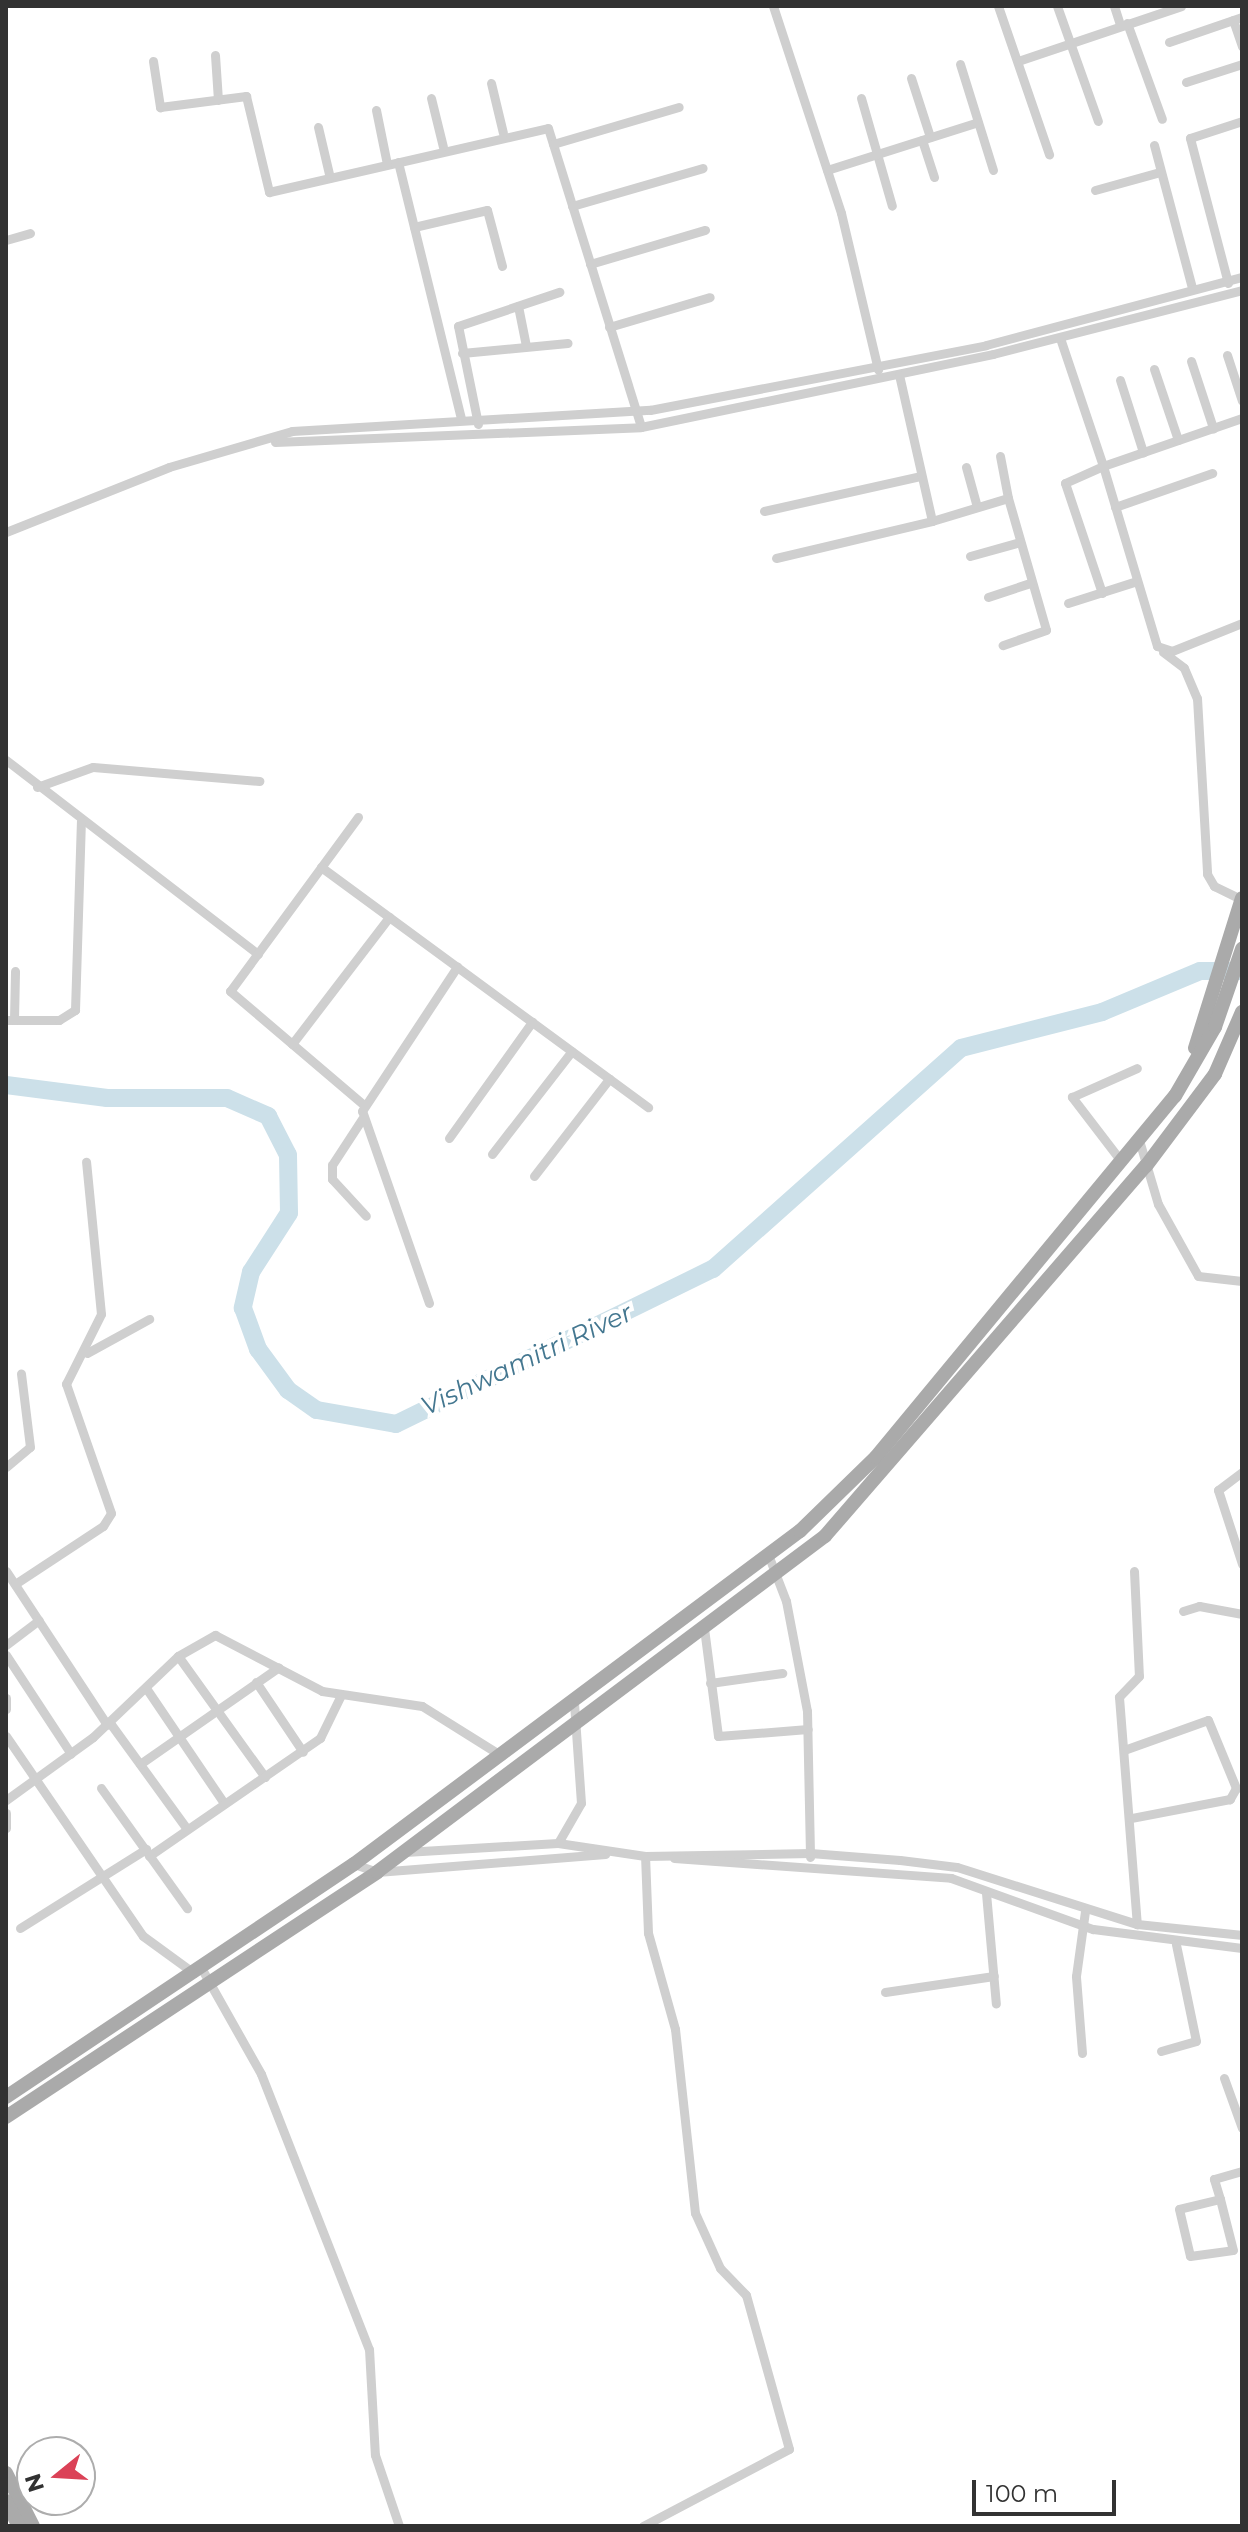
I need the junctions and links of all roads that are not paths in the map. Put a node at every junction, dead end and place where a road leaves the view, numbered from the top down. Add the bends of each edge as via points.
1 (773, 6) edge
2 (998, 6) edge
3 (1057, 6) edge
4 (1114, 6) edge
5 (1175, 7) edge
6 (1238, 18) edge
7 (1124, 24) junction
8 (1169, 42) dead end
9 (1069, 43) junction
10 (1242, 46) edge
11 (215, 55) dead end
12 (153, 61) dead end
13 (1018, 61) junction
14 (960, 64) dead end
15 (1242, 64) edge
16 (911, 78) dead end
17 (1186, 82) dead end
18 (491, 83) dead end
19 (431, 98) dead end
20 (861, 98) dead end
21 (218, 100) junction
22 (679, 107) dead end
23 (376, 110) dead end
24 (1162, 119) dead end
25 (1098, 121) dead end
26 (1242, 121) edge
27 (978, 122) junction
28 (318, 127) dead end
29 (503, 133) junction
30 (926, 139) junction
31 (553, 144) junction
32 (1154, 145) dead end
33 (443, 147) junction
34 (877, 154) junction
35 (1049, 154) dead end
36 (393, 163) junction
37 (703, 168) dead end
38 (827, 170) junction
39 (993, 170) dead end
40 (1160, 172) junction
41 (934, 177) dead end
42 (330, 178) junction
43 (1095, 190) dead end
44 (572, 206) junction
45 (892, 206) dead end
46 (414, 227) junction
47 (705, 230) dead end
48 (30, 233) dead end
49 (6, 240) edge
50 (590, 264) junction
51 (502, 266) dead end
52 (1242, 277) edge
53 (1227, 279) junction
54 (1192, 288) junction
55 (1242, 290) edge
56 (1230, 291) junction
57 (559, 292) dead end
58 (710, 297) dead end
59 (518, 306) junction
60 (609, 327) junction
61 (1060, 338) junction
62 (568, 343) dead end
63 (526, 346) junction
64 (462, 353) junction
65 (1227, 355) dead end
66 (1191, 361) dead end
67 (877, 364) junction
68 (1154, 369) dead end
69 (899, 375) junction
70 (880, 377) junction
71 (1120, 380) dead end
72 (1242, 401) edge
73 (636, 412) junction
74 (461, 418) junction
75 (1242, 418) edge
76 (477, 419) junction
77 (641, 427) junction
78 (1213, 428) junction
79 (479, 432) junction
80 (1178, 440) junction
81 (272, 442) junction
82 (1143, 452) junction
83 (1000, 456) dead end
84 (1103, 466) junction
85 (966, 467) dead end
86 (1212, 473) dead end
87 (921, 476) junction
88 (1008, 498) junction
89 (977, 507) junction
90 (1115, 507) junction
91 (764, 511) dead end
92 (932, 521) junction
93 (6, 532) edge
94 (1020, 542) junction
95 (970, 556) dead end
96 (776, 558) dead end
97 (1137, 581) junction
98 (1030, 583) junction
99 (1102, 593) junction
100 (988, 597) dead end
101 (1068, 603) dead end
102 (1242, 623) edge
103 (1003, 645) dead end
104 (1163, 652) junction
105 (6, 760) edge
106 (259, 781) dead end
107 (37, 787) junction
108 (358, 817) dead end
109 (81, 821) junction
110 (321, 867) junction
111 (1239, 903) edge
112 (389, 917) junction
113 (1242, 949) edge
114 (258, 954) junction
115 (457, 967) junction
116 (15, 971) dead end
117 (1242, 1012) edge
118 (10, 1020) edge
119 (532, 1022) junction
120 (1211, 1023) junction
121 (292, 1044) junction
122 (572, 1051) junction
123 (1137, 1068) dead end
124 (609, 1079) junction
125 (364, 1105) junction
126 (648, 1107) dead end
127 (362, 1119) junction
128 (449, 1138) dead end
129 (1139, 1140) junction
130 (492, 1154) dead end
131 (1121, 1161) junction
132 (86, 1162) dead end
133 (1146, 1166) junction
134 (534, 1176) dead end
135 (366, 1216) dead end
136 (1242, 1281) edge
137 (429, 1303) dead end
138 (149, 1319) dead end
139 (84, 1355) junction
140 (21, 1374) dead end
141 (6, 1467) edge
142 (1242, 1472) edge
143 (769, 1557) junction
144 (1242, 1564) edge
145 (6, 1571) edge
146 (1134, 1571) dead end
147 (776, 1574) junction
148 (15, 1584) junction
149 (1183, 1611) dead end
150 (1242, 1614) edge
151 (39, 1620) junction
152 (704, 1628) junction
153 (6, 1645) edge
154 (6, 1655) edge
155 (178, 1656) junction
156 (279, 1667) junction
157 (782, 1673) dead end
158 (256, 1682) junction
159 (710, 1683) junction
160 (146, 1688) junction
161 (341, 1695) junction
162 (6, 1698) edge
163 (574, 1704) junction
164 (6, 1709) edge
165 (216, 1710) junction
166 (576, 1721) junction
167 (109, 1724) junction
168 (808, 1729) junction
169 (6, 1736) edge
170 (178, 1736) junction
171 (1124, 1750) junction
172 (303, 1752) junction
173 (71, 1754) junction
174 (502, 1756) junction
175 (140, 1764) junction
176 (265, 1777) junction
177 (37, 1778) junction
178 (101, 1788) dead end
179 (6, 1800) edge
180 (224, 1803) junction
181 (6, 1813) edge
182 (1131, 1818) junction
183 (6, 1828) edge
184 (187, 1829) junction
185 (558, 1843) junction
186 (148, 1852) junction
187 (402, 1852) junction
188 (620, 1852) junction
189 (810, 1853) junction
190 (645, 1856) junction
191 (667, 1856) junction
192 (354, 1864) junction
193 (811, 1865) junction
194 (377, 1872) junction
195 (104, 1879) junction
196 (986, 1893) junction
197 (187, 1908) dead end
198 (1085, 1911) junction
199 (1078, 1924) junction
200 (1137, 1924) junction
201 (20, 1928) dead end
202 (1242, 1935) edge
203 (1176, 1944) junction
204 (1242, 1948) edge
205 (200, 1973) junction
206 (994, 1976) junction
207 (212, 1986) junction
208 (885, 1992) dead end
209 (996, 2004) dead end
210 (1161, 2051) dead end
211 (1082, 2053) dead end
212 (1224, 2078) dead end
213 (6, 2097) edge
214 (6, 2117) edge
215 (1242, 2128) edge
216 (1242, 2171) edge
217 (1220, 2199) junction
218 (6, 2473) edge
219 (6, 2501) edge
220 (19, 2526) edge
221 (33, 2526) edge
222 (399, 2526) edge
223 (643, 2526) edge

1 - 38 street
2 - 13 street
3 - 9 street
4 - 7 street
5 - 7 street
6 - 8 street
6 - 10 street
7 - 9 street
7 - 24 street
9 - 13 street
9 - 25 street
11 - 21 street
12 - 21 street via 160,107
13 - 35 street
14 - 27 street
15 - 17 street
16 - 30 street
18 - 29 street
19 - 33 street
20 - 34 street
21 - 42 street via 246,96 269,192
22 - 31 street
23 - 36 street
26 - 53 street via 1190,138
27 - 30 street
27 - 39 street
28 - 42 street
29 - 31 street via 548,128
29 - 33 street
30 - 34 street
30 - 41 street
31 - 44 street
32 - 40 street
33 - 36 street
34 - 38 street
34 - 45 street
36 - 42 street
36 - 46 street
37 - 44 street
38 - 67 street
40 - 43 street
40 - 54 street
44 - 50 street
46 - 51 street via 487,210
46 - 74 street
47 - 50 street
48 - 49 street
50 - 60 street
52 - 53 street
53 - 54 street
53 - 56 street
54 - 67 street via 986,345
55 - 56 street
56 - 61 street
57 - 59 street
58 - 60 street
59 - 63 street
59 - 64 street via 460,322
60 - 73 street
61 - 69 street
61 - 84 street
62 - 63 street
63 - 64 street
64 - 76 street
65 - 72 street
66 - 78 street
67 - 70 street
67 - 73 street
68 - 80 street
69 - 70 street
69 - 87 street
70 - 77 street
71 - 82 street
73 - 76 street
73 - 77 street
74 - 76 street
74 - 81 street via 303,429
75 - 78 street
76 - 79 street
77 - 79 street
78 - 80 street
79 - 81 street
80 - 82 street
81 - 93 street via 169,467
82 - 84 street
83 - 88 street
84 - 90 street
84 - 99 street via 1065,483
85 - 89 street
86 - 90 street
87 - 91 street
87 - 92 street
88 - 89 street
88 - 94 street
89 - 92 street
90 - 97 street
92 - 96 street
94 - 95 street
94 - 98 street
97 - 99 street
97 - 104 street
98 - 100 street
98 - 103 street via 1046,630
99 - 101 street
102 - 104 street
104 - 111 street via 1184,668 1197,698 1207,874 1214,886
105 - 107 street
106 - 107 street via 93,767
107 - 109 street
108 - 110 street
109 - 114 street
109 - 118 street via 75,1010 59,1020
110 - 112 street
110 - 114 street
111 - 120 main road
112 - 115 street
112 - 121 street
113 - 120 main road
114 - 121 street via 230,991 234,1001
115 - 119 street
115 - 125 street
116 - 118 street
117 - 133 main road via 1235,1036
119 - 122 street
119 - 128 street
120 - 129 main road via 1175,1096
121 - 125 street
122 - 124 street
122 - 130 street
123 - 131 street via 1072,1097
124 - 126 street
124 - 134 street
125 - 127 street
127 - 135 street via 332,1165 332,1179
127 - 137 street
129 - 131 main road
129 - 133 street
131 - 143 main road via 876,1457
132 - 139 street via 101,1314
133 - 136 street via 1158,1204 1198,1276
133 - 147 main road via 912,1444 825,1536
138 - 139 street
139 - 148 street via 67,1392 111,1507 109,1520
140 - 141 street via 30,1447
142 - 144 street via 1218,1490
143 - 147 street
143 - 163 main road
145 - 148 street
146 - 171 street via 1139,1676 1121,1688
147 - 152 main road
147 - 168 street via 798,1652
148 - 151 street
149 - 150 street via 1199,1606
151 - 153 street
151 - 167 street
152 - 159 street
152 - 166 main road
154 - 173 street
155 - 156 street via 215,1635
155 - 160 street
155 - 165 street
156 - 158 street
156 - 161 street
157 - 159 street
158 - 165 street
158 - 172 street
159 - 168 street via 721,1738
160 - 167 street
160 - 170 street
161 - 172 street via 320,1738
161 - 174 street via 422,1706
162 - 164 street
163 - 166 street
163 - 174 main road
165 - 170 street
165 - 176 street
166 - 185 street via 581,1803
166 - 187 main road
167 - 173 street
167 - 175 street
168 - 189 street
169 - 177 street
170 - 175 street
170 - 180 street
171 - 182 street
171 - 182 street via 1208,1720 1236,1788 1230,1799
172 - 176 street
173 - 177 street
174 - 192 main road
175 - 184 street
176 - 180 street
177 - 179 street
177 - 195 street
178 - 186 street
180 - 184 street
181 - 183 street
182 - 200 street
184 - 186 street
185 - 187 street
185 - 188 street
186 - 195 street
186 - 197 street
187 - 194 main road
188 - 190 street
188 - 194 street
189 - 191 street
189 - 193 street
189 - 198 street via 957,1867
190 - 191 street
190 - 223 street via 648,1933 675,2029 695,2213 720,2268 746,2295 789,2449
191 - 193 street
192 - 194 street
192 - 205 main road
193 - 196 street via 951,1878
194 - 207 main road
195 - 201 street
195 - 205 street via 157,1952
196 - 199 street
196 - 206 street
198 - 199 street
198 - 200 street
199 - 203 street
199 - 211 street
200 - 202 street
203 - 204 street
203 - 210 street via 1196,2041
205 - 207 street
205 - 213 main road
206 - 208 street
206 - 209 street
207 - 214 main road
207 - 222 street via 261,2074 369,2349 375,2455
212 - 215 street
216 - 217 street via 1214,2179
217 - 217 street via 1233,2250 1190,2256 1179,2209
218 - 221 main road
219 - 220 main road

